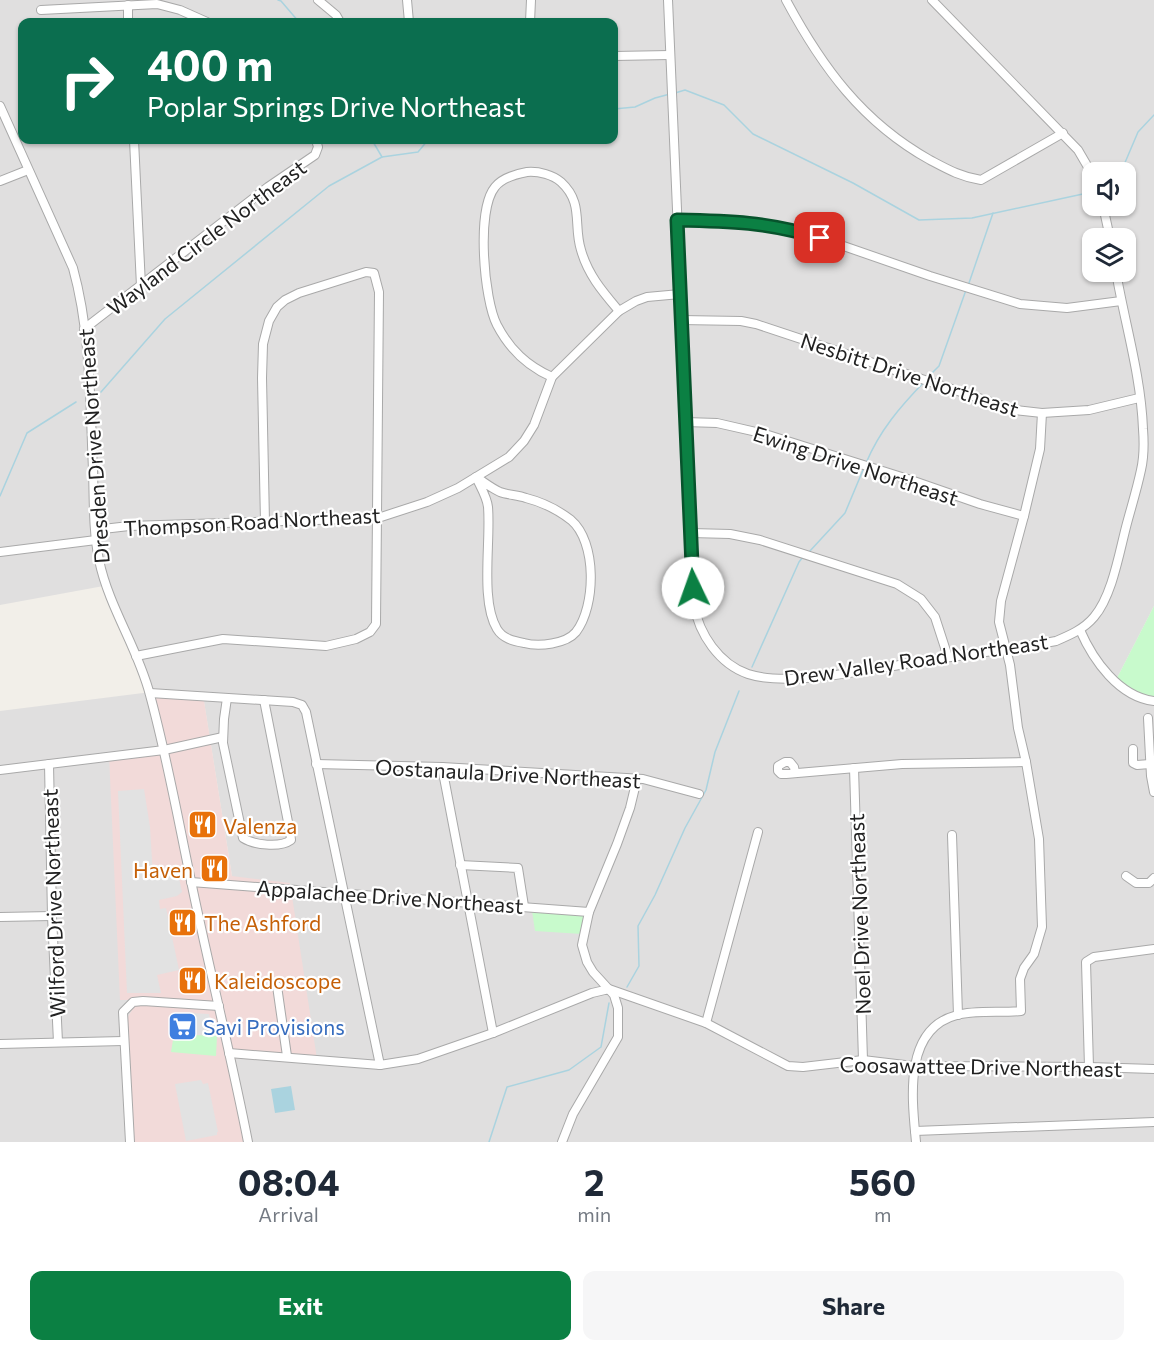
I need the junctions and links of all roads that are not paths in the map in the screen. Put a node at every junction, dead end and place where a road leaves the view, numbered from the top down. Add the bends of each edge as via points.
1 (318, 0) edge
2 (407, 0) edge
3 (531, 0) edge
4 (668, 0) edge
5 (786, 0) edge
6 (932, 0) edge
7 (128, 5) junction
8 (41, 10) dead end
9 (128, 18) edge
10 (198, 18) edge
11 (338, 18) edge
12 (409, 18) edge
13 (530, 18) edge
14 (670, 55) junction
15 (618, 56) edge
16 (0, 106) edge
17 (1063, 133) junction
18 (134, 144) edge
19 (317, 144) edge
20 (1085, 162) edge
21 (28, 170) junction
22 (0, 181) edge
23 (677, 220) junction
24 (1118, 282) edge
25 (141, 286) junction
26 (680, 294) junction
27 (1121, 301) junction
28 (619, 311) junction
29 (681, 320) junction
30 (84, 329) junction
31 (552, 377) junction
32 (1139, 398) junction
33 (1042, 412) junction
34 (685, 422) junction
35 (476, 477) junction
36 (1024, 516) junction
37 (378, 518) junction
38 (265, 522) junction
39 (691, 533) junction
40 (96, 540) junction
41 (0, 552) edge
42 (1080, 630) junction
43 (1006, 649) junction
44 (136, 656) junction
45 (948, 657) junction
46 (150, 693) junction
47 (227, 698) junction
48 (264, 700) junction
49 (1154, 701) edge
50 (1148, 718) dead end
51 (223, 737) junction
52 (1133, 749) dead end
53 (164, 750) junction
54 (1152, 754) edge
55 (1026, 762) junction
56 (49, 764) junction
57 (316, 764) junction
58 (1150, 764) junction
59 (442, 767) junction
60 (854, 768) junction
61 (0, 770) edge
62 (795, 773) dead end
63 (637, 779) junction
64 (1154, 792) edge
65 (699, 794) dead end
66 (758, 832) dead end
67 (952, 835) dead end
68 (460, 865) junction
69 (1126, 876) dead end
70 (1154, 878) edge
71 (191, 882) junction
72 (342, 892) junction
73 (467, 902) junction
74 (524, 906) junction
75 (589, 912) junction
76 (52, 916) junction
77 (0, 917) edge
78 (1154, 948) edge
79 (277, 986) dead end
80 (609, 989) junction
81 (219, 1006) junction
82 (958, 1015) junction
83 (706, 1023) junction
84 (493, 1033) junction
85 (123, 1041) junction
86 (58, 1042) junction
87 (0, 1044) edge
88 (229, 1053) junction
89 (287, 1056) junction
90 (864, 1060) junction
91 (380, 1065) junction
92 (914, 1066) junction
93 (1089, 1067) junction
94 (1154, 1069) edge
95 (1154, 1122) edge
96 (915, 1131) junction
97 (130, 1142) edge
98 (248, 1142) edge
99 (562, 1142) edge
100 (916, 1142) edge

1 - 11 street
2 - 12 street
3 - 13 street
4 - 14 street, Drew Valley Road Northeast
5 - 17 street via 838,83 875,123 954,173 981,180
6 - 17 street
7 - 8 street
7 - 9 street
7 - 10 street via 157,4
14 - 15 street
14 - 23 street, Drew Valley Road Northeast
16 - 21 street, Dresden Drive Northeast
17 - 20 street
18 - 25 street
19 - 25 street, Wayland Circle Northeast via 315,155
21 - 22 street
21 - 30 street, Dresden Drive Northeast via 73,268 81,295
23 - 26 street, Drew Valley Road Northeast
23 - 27 street via 742,221 780,227 1020,304 1067,308
24 - 27 street, Drew Valley Road Northeast
25 - 30 street, Wayland Circle Northeast
26 - 28 street, Thompson Road Northeast via 647,297
26 - 29 street, Drew Valley Road Northeast
27 - 32 street, Drew Valley Road Northeast
28 - 31 street, Thompson Road Northeast
28 - 31 street via 588,271 580,248 576,206 559,180 533,171 496,186 486,209 485,229 490,307 519,357
29 - 33 street, Nesbitt Drive Northeast via 756,324 1015,410
29 - 34 street, Drew Valley Road Northeast
30 - 40 street, Dresden Drive Northeast
31 - 35 street, Thompson Road Northeast via 524,441 509,457
32 - 33 street, Nesbitt Drive Northeast via 1089,410
32 - 42 street, Drew Valley Road Northeast via 1142,468 1108,590 1093,619
33 - 36 street via 1040,449
34 - 36 street, Ewing Drive Northeast via 717,423 765,434
34 - 39 street, Drew Valley Road Northeast
35 - 35 street via 488,504 489,601 498,632 507,639 528,644 550,644 574,634 583,621 590,597 588,552 583,538 573,522 555,509 500,492
35 - 37 street, Thompson Road Northeast via 427,502
36 - 43 street via 1001,601 999,622
37 - 38 street, Thompson Road Northeast
37 - 38 street via 379,305 377,279 374,273 366,272 285,300 268,324 262,378
37 - 44 street via 376,624 370,632 326,646 223,639
38 - 40 street, Thompson Road Northeast via 129,526 104,529
39 - 45 street via 760,540 897,584 921,599 935,617
39 - 45 street, Drew Valley Road Northeast via 696,618 716,652 746,673 788,679
40 - 41 street
40 - 44 street, Dresden Drive Northeast via 104,583
42 - 43 street, Drew Valley Road Northeast via 1056,641
42 - 49 street via 1089,650 1115,681 1137,697
43 - 45 street, Drew Valley Road Northeast
43 - 55 street
44 - 46 street, Dresden Drive Northeast
46 - 47 street
46 - 53 street, Dresden Drive Northeast
47 - 48 street
47 - 51 street
48 - 51 street via 290,832 291,840 285,844 249,842 243,838
48 - 57 street via 302,705
50 - 54 street
51 - 53 street
52 - 58 street via 1133,763
53 - 56 street
53 - 71 street, Dresden Drive Northeast
54 - 58 street
55 - 60 street
55 - 82 street via 1039,839 1042,927 1020,980 1021,1011
56 - 61 street
56 - 76 street, Wilford Drive Northeast
57 - 59 street, Oostanaula Drive Northeast
57 - 72 street
58 - 64 street
59 - 63 street, Oostanaula Drive Northeast
59 - 68 street
60 - 62 street
60 - 90 street, Noel Drive Northeast
63 - 65 street, Oostanaula Drive Northeast
63 - 75 street via 630,808
66 - 83 street
67 - 82 street
68 - 73 street
68 - 74 street via 518,868
69 - 70 street via 1136,884 1149,883
71 - 72 street, Appalachee Drive Northeast
71 - 81 street, Dresden Drive Northeast
72 - 73 street, Appalachee Drive Northeast
72 - 91 street
73 - 74 street, Appalachee Drive Northeast
73 - 84 street
74 - 75 street, Appalachee Drive Northeast
75 - 80 street via 582,945 586,962
76 - 77 street
76 - 86 street, Wilford Drive Northeast
78 - 93 street via 1095,957 1086,962
79 - 89 street
80 - 83 street, Coosawattee Drive Northeast
80 - 84 street
80 - 99 street via 618,1008 618,1037 573,1114
81 - 85 street via 133,1002 123,1012
81 - 88 street, Dresden Drive Northeast
82 - 92 street via 927,1033
83 - 90 street, Coosawattee Drive Northeast via 789,1065
84 - 91 street via 429,1056
85 - 86 street
85 - 97 street
86 - 87 street
88 - 89 street
88 - 98 street, Dresden Drive Northeast
89 - 91 street
90 - 92 street, Coosawattee Drive Northeast
92 - 93 street, Coosawattee Drive Northeast
92 - 96 street
93 - 94 street, Coosawattee Drive Northeast
95 - 96 street
96 - 100 street

